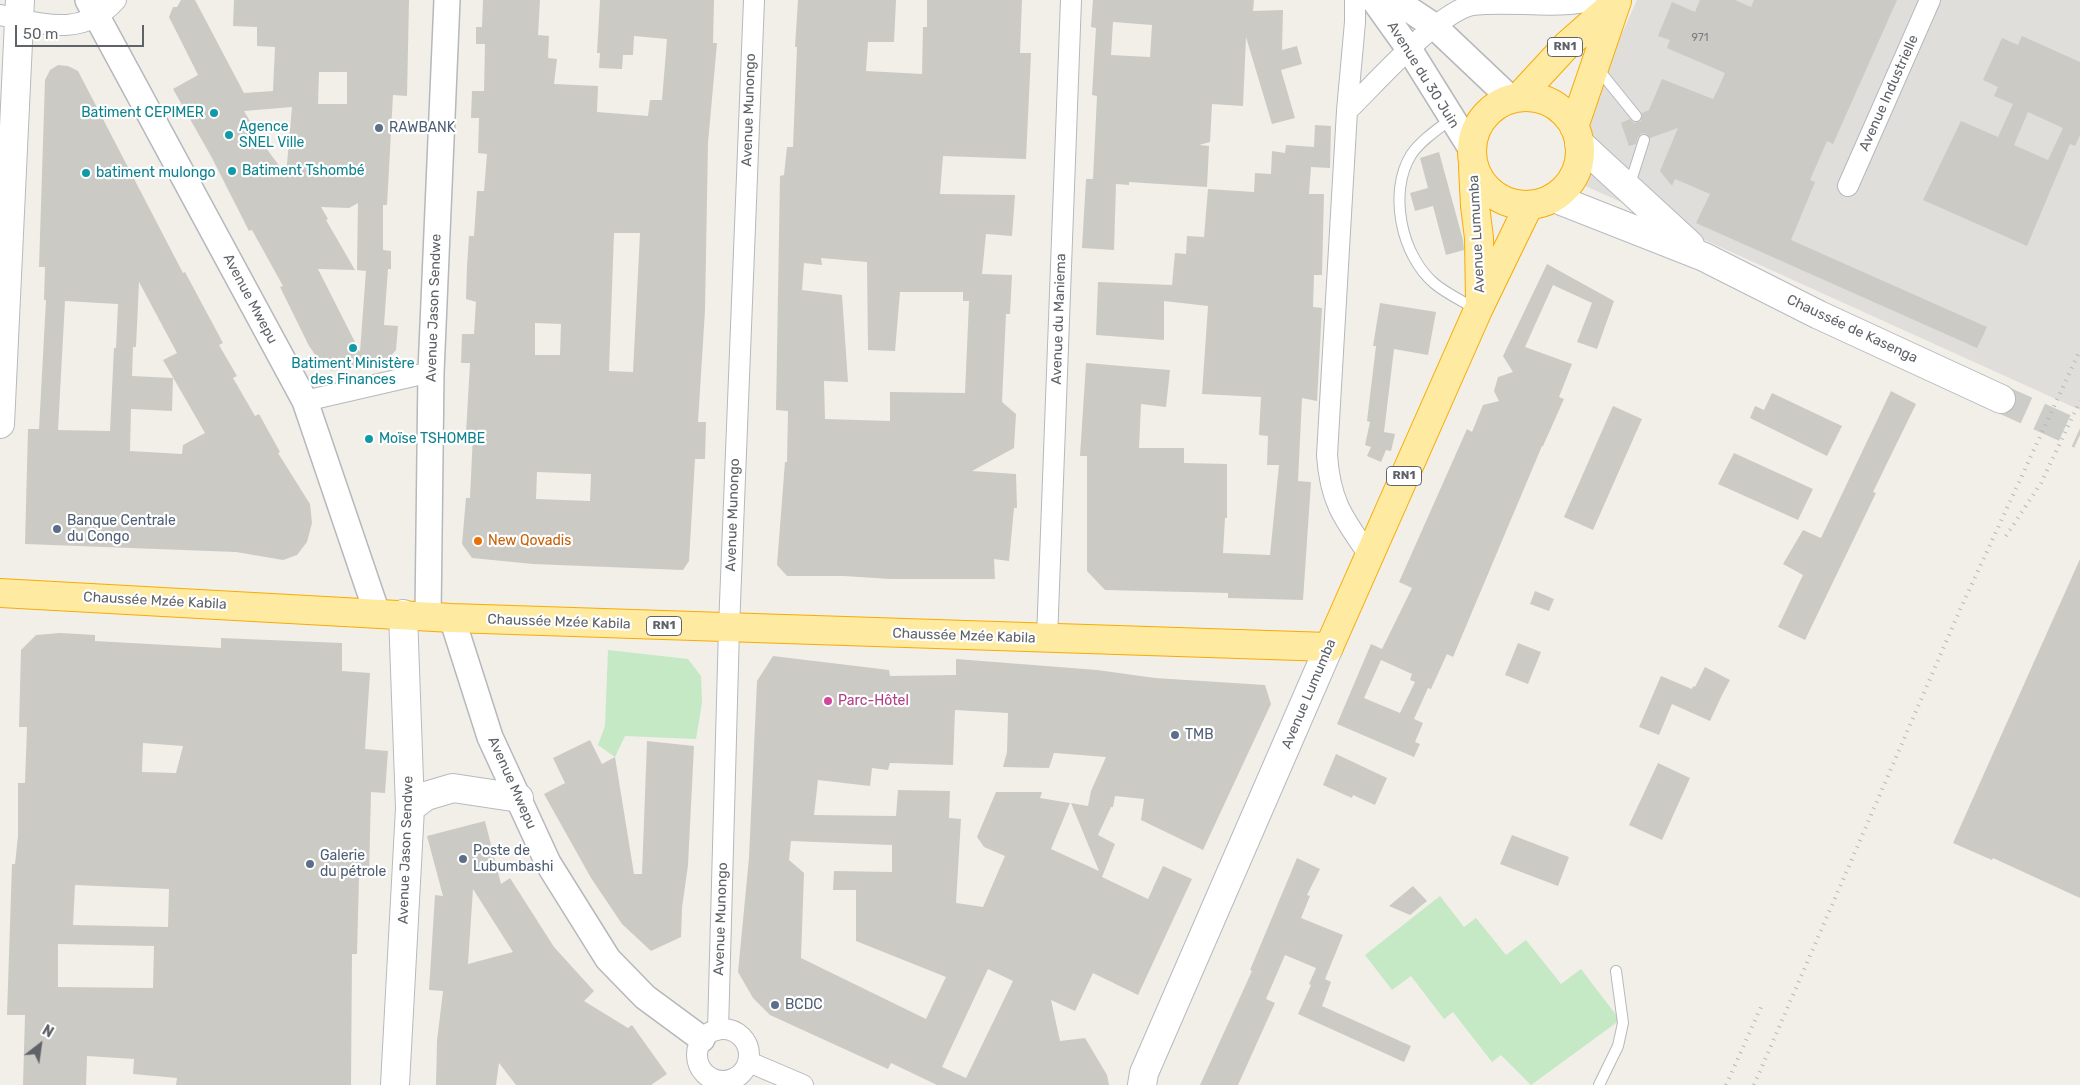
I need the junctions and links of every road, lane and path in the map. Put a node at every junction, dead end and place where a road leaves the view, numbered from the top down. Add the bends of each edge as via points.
1 (116, 0) edge
2 (447, 0) edge
3 (754, 0) edge
4 (1071, 0) edge
5 (1355, 0) edge
6 (1374, 0) edge
7 (1395, 0) edge
8 (1595, 0) edge
9 (1617, 0) edge
10 (1930, 0) edge
11 (93, 8) edge
12 (13, 11) edge
13 (1443, 20) junction
14 (1409, 49) junction
15 (1595, 66) junction
16 (1515, 98) junction
17 (1348, 111) junction
18 (1636, 116) dead end
19 (1451, 119) junction
20 (1577, 135) junction
21 (1644, 140) dead end
22 (1472, 157) junction
23 (1848, 186) dead end
24 (1629, 189) junction
25 (1541, 201) junction
26 (1704, 257) junction
27 (1479, 308) junction
28 (431, 372) junction
29 (2001, 399) tunnel mouth
30 (304, 401) junction
31 (0, 424) edge
32 (1369, 555) junction
33 (0, 593) edge
34 (415, 615) junction
35 (729, 628) junction
36 (1046, 639) junction
37 (1329, 647) junction
38 (519, 798) junction
39 (410, 808) junction
40 (1616, 972) dead end
41 (710, 1034) junction
42 (749, 1062) junction
43 (699, 1079) edge
44 (1141, 1081) edge
45 (722, 1083) edge
46 (395, 1085) edge
47 (803, 1085) edge
48 (1599, 1085) edge

1 - 11 street
2 - 28 street, Avenue Jason Sendwe
3 - 35 street, Avenue Munongo
4 - 36 street, Avenue du Maniema
5 - 17 street
6 - 14 street, Avenue du 30 Juin
7 - 13 street
8 - 13 street via 1559,5 1471,5
9 - 15 highway, Avenue Lumumba / RN1
9 - 16 highway, Avenue Lumumba / RN1
10 - 23 street, Avenue Industrielle
11 - 12 street via 83,23 52,26
11 - 30 street, Avenue Mwepu
12 - 31 main road
13 - 14 street
13 - 16 street
14 - 17 street
14 - 19 street, Avenue du 30 Juin
15 - 18 lane
15 - 20 highway, Avenue Lumumba / RN1
16 - 20 highway via 1536,98 1552,104 1565,114
16 - 22 highway, Avenue Lumumba / RN1 via 1491,110 1483,118 1473,138
17 - 32 street via 1327,455 1334,499
19 - 22 street, Avenue du 30 Juin
19 - 27 lane via 1413,152 1408,161 1402,180 1401,219 1406,241 1434,283
20 - 24 main road
20 - 25 highway, Avenue Lumumba / RN1 via 1580,159 1575,174 1566,188
21 - 24 lane
22 - 25 highway, Avenue Lumumba via 1484,186 1504,201
22 - 27 highway, Avenue Lumumba / RN1 via 1479,238
24 - 26 main road
25 - 26 main road
25 - 27 highway, Avenue Lumumba / RN1
26 - 29 main road, Chaussée de Kasenga
27 - 32 highway, Avenue Lumumba / RN1
28 - 30 street
28 - 34 street, Avenue Jason Sendwe
30 - 34 street, Avenue Mwepu
32 - 37 highway, Avenue Lumumba / RN1
33 - 34 highway, Chaussée Mzée Kabila / RN1
34 - 35 highway, Chaussée Mzée Kabila / RN1
34 - 38 street, Avenue Mwepu via 490,737
34 - 39 main road, Avenue Jason Sendwe
35 - 36 highway, Chaussée Mzée Kabila / RN1
35 - 41 street, Avenue Munongo
36 - 37 highway, Chaussée Mzée Kabila / RN1
37 - 44 main road, Avenue Lumumba
38 - 39 main road via 453,788 426,796
38 - 41 street, Avenue Mwepu via 548,863 608,959 645,997
39 - 46 main road, Avenue Jason Sendwe
40 - 48 lane via 1622,1029 1618,1046
41 - 42 street via 733,1032 746,1042
41 - 43 street via 697,1056
42 - 45 street via 739,1076
42 - 47 street
43 - 45 street

